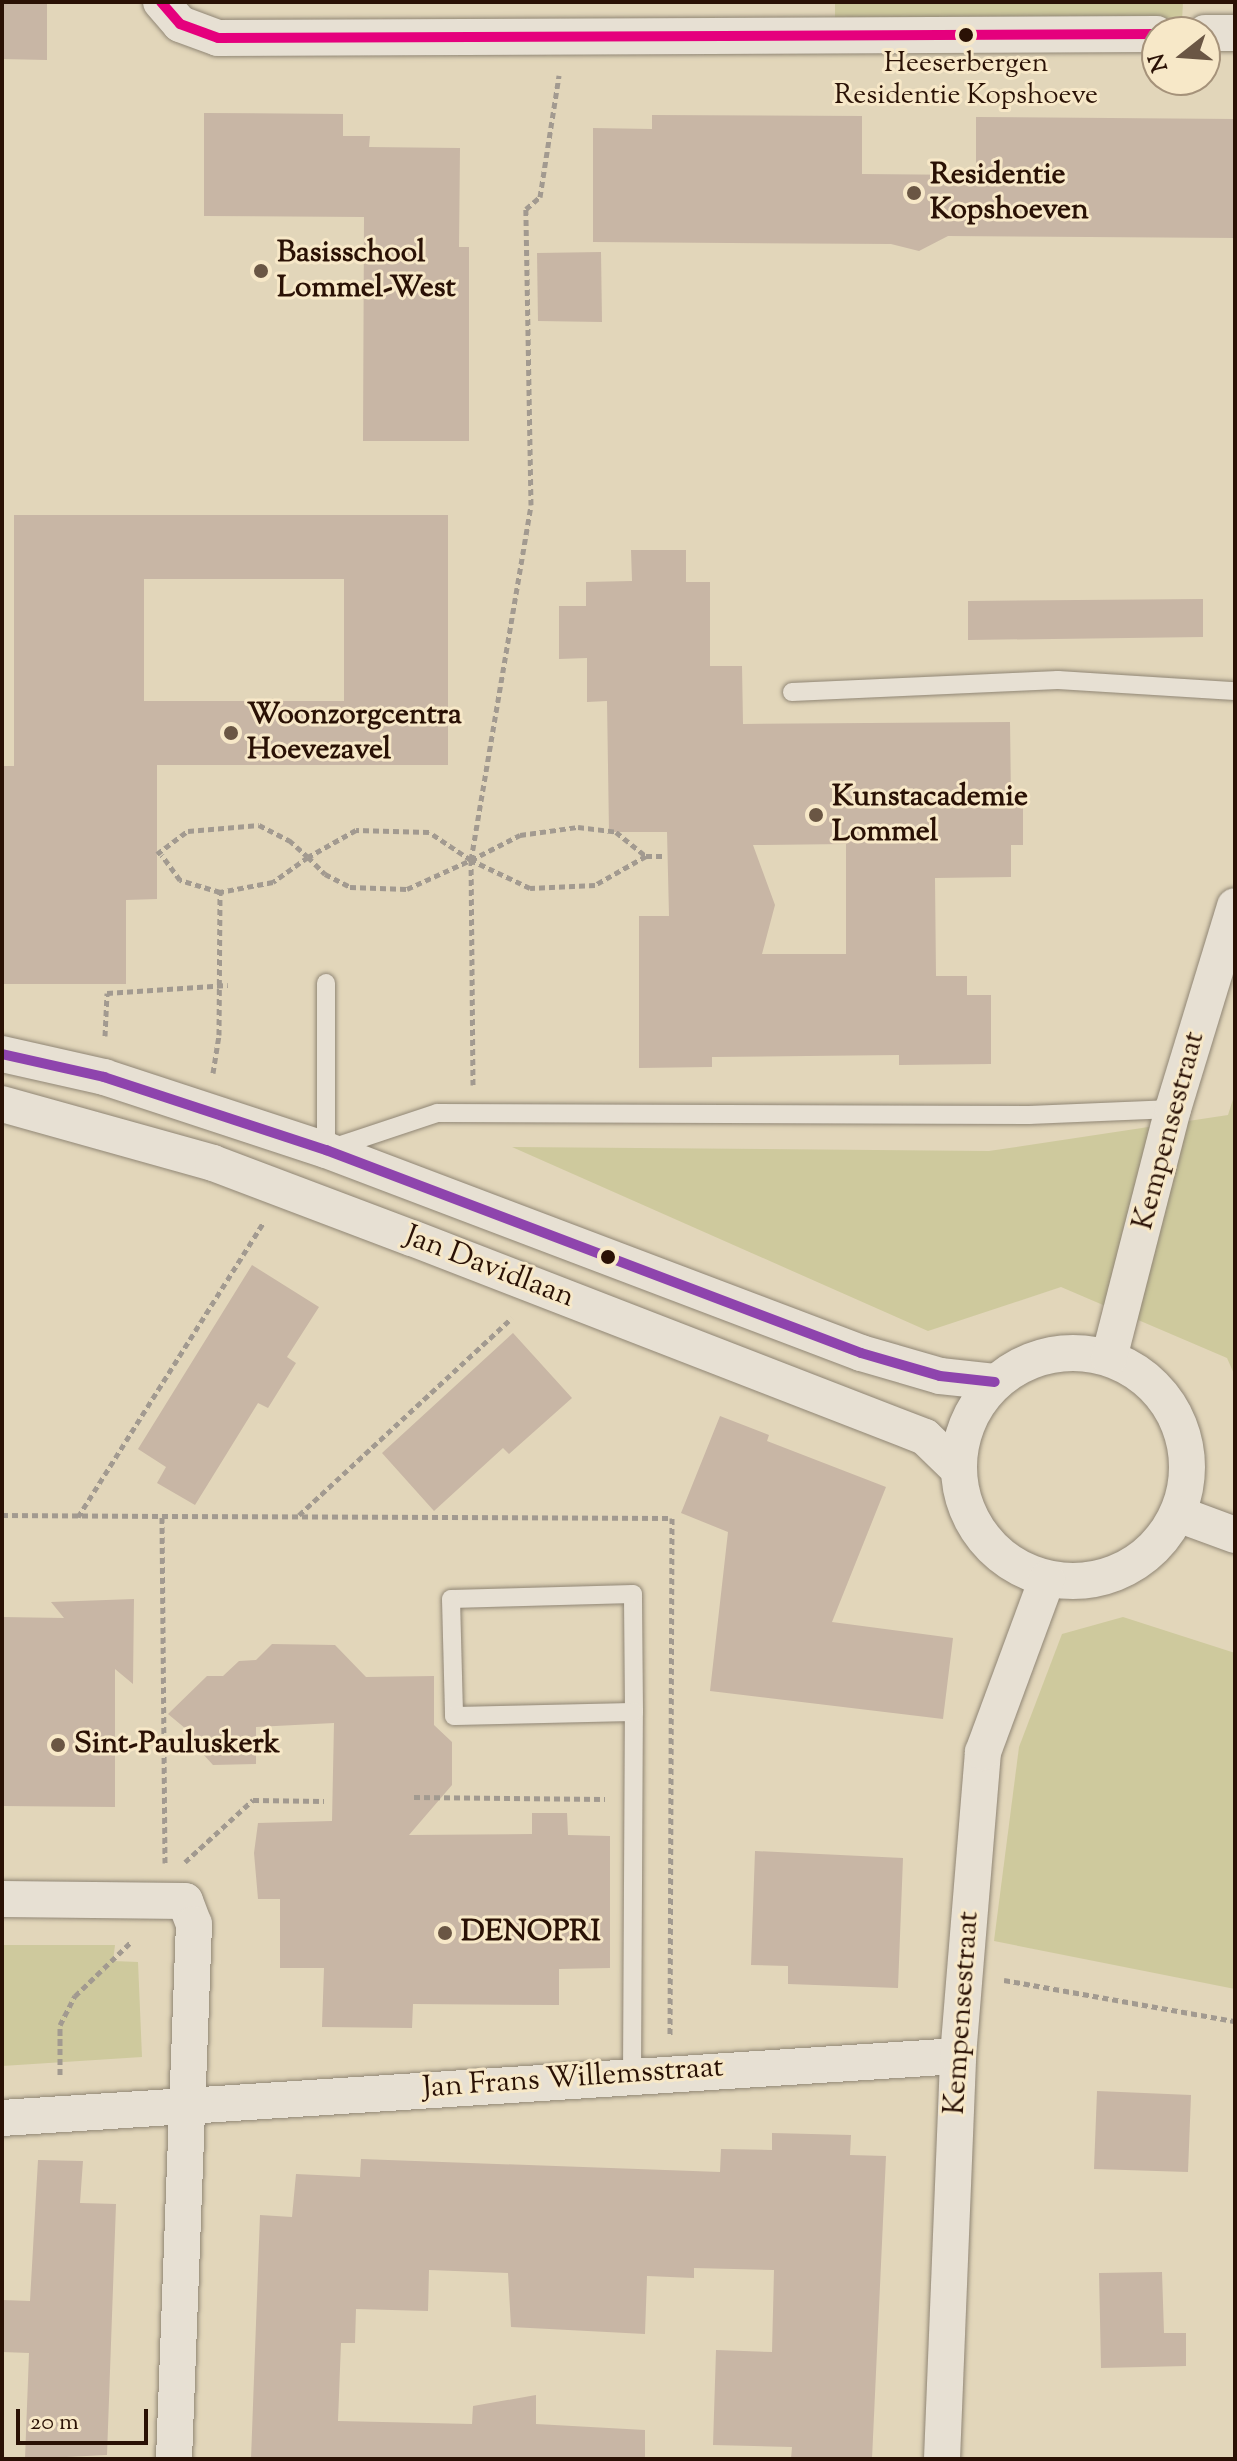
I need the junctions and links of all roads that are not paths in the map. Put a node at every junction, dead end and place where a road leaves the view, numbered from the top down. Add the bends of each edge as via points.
1 (161, 2) edge
2 (1141, 34) edge
3 (1235, 691) edge
4 (792, 692) dead end
5 (1235, 906) edge
6 (326, 983) dead end
7 (2, 1054) edge
8 (2, 1104) edge
9 (1173, 1109) junction
10 (326, 1150) junction
11 (432, 1191) junction
12 (412, 1238) junction
13 (770, 1318) junction
14 (1109, 1358) junction
15 (750, 1370) junction
16 (995, 1382) junction
17 (958, 1469) junction
18 (1178, 1514) junction
19 (1235, 1535) edge
20 (1047, 1579) junction
21 (634, 1712) junction
22 (2, 1899) edge
23 (958, 2056) junction
24 (632, 2075) junction
25 (189, 2107) junction
26 (2, 2118) edge
27 (174, 2459) edge
28 (942, 2459) edge

1 - 2 street via 180,24 218,38
3 - 4 lane via 1058,680
5 - 9 street, Kempensestraat
6 - 10 lane
7 - 10 street, Jan Davidlaan via 104,1077
8 - 12 street, Jan Davidlaan via 213,1163
9 - 10 lane via 1029,1115 437,1113
9 - 14 street, Kempensestraat
10 - 11 street, Jan Davidlaan
11 - 12 street
11 - 13 street, Jan Davidlaan
12 - 15 street, Jan Davidlaan
13 - 15 street
13 - 16 street, Jan Davidlaan via 940,1376
14 - 16 street via 1049,1354 1020,1364
14 - 18 street via 1150,1383 1178,1421 1187,1451 1187,1483
15 - 17 street, Jan Davidlaan via 925,1437
16 - 17 street via 975,1407 962,1437
17 - 20 street via 965,1506 983,1539 1012,1564
18 - 19 street
18 - 20 street via 1161,1541 1137,1562 1109,1576 1078,1582
20 - 23 street, Kempensestraat via 983,1752
21 - 21 lane via 454,1716 451,1599 633,1594
21 - 24 lane
22 - 25 street via 171,1885 194,1924
23 - 24 street, Jan Frans Willemsstraat
23 - 28 street, Kempensestraat
24 - 25 street, Jan Frans Willemsstraat
25 - 26 street, Jan Frans Willemsstraat
25 - 27 street

